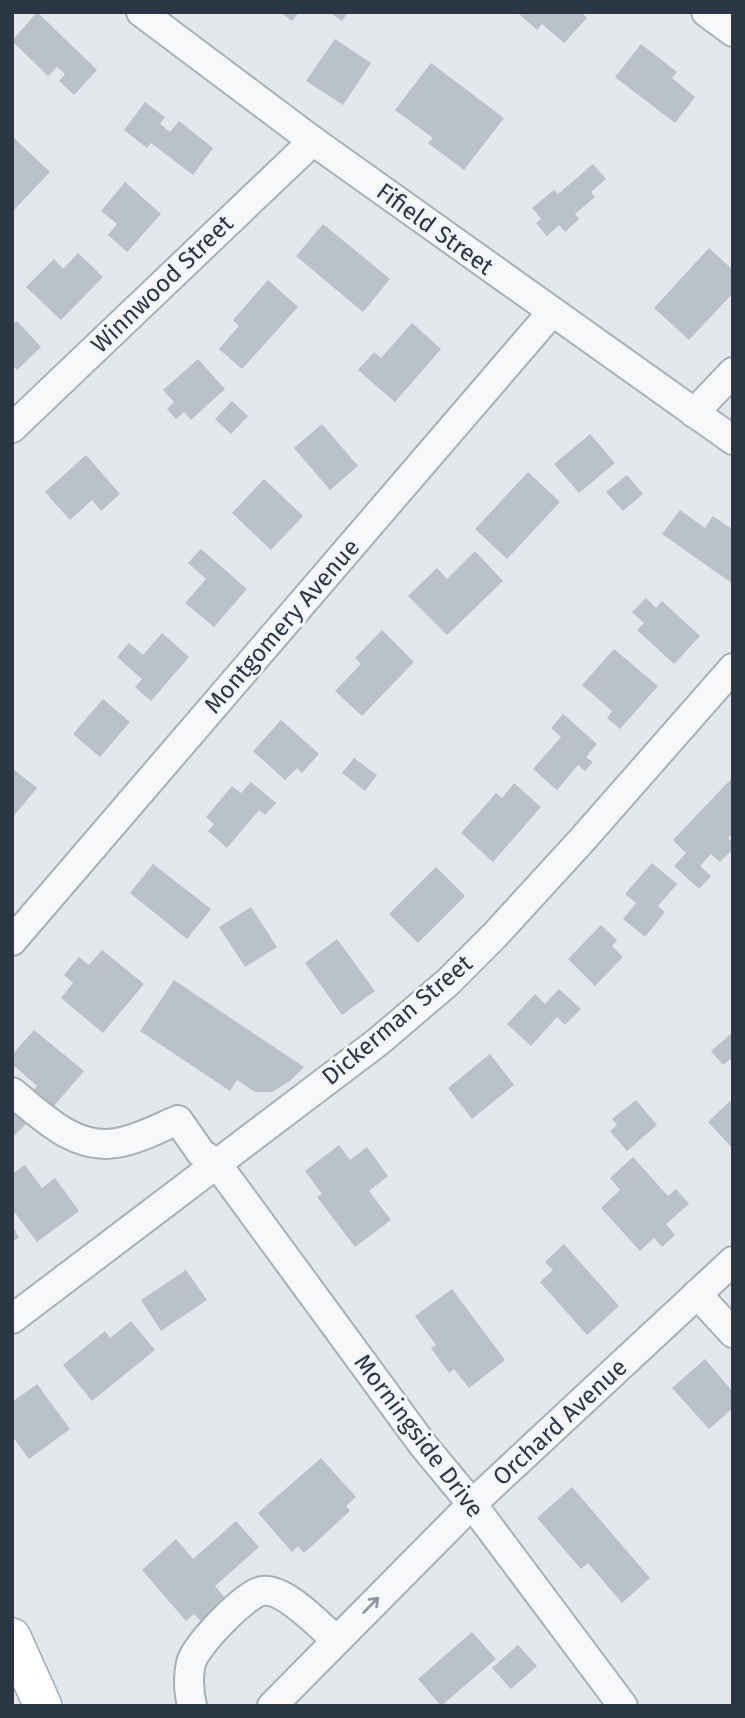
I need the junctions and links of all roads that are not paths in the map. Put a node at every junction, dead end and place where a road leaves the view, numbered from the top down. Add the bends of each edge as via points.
1 (141, 12) edge
2 (706, 12) edge
3 (733, 32) edge
4 (313, 141) junction
5 (552, 312) junction
6 (733, 372) edge
7 (694, 413) junction
8 (12, 428) edge
9 (733, 440) edge
10 (733, 668) edge
11 (12, 941) edge
12 (12, 1092) edge
13 (217, 1164) junction
14 (733, 1261) edge
15 (697, 1294) junction
16 (12, 1319) edge
17 (733, 1333) edge
18 (472, 1504) junction
19 (336, 1640) junction
20 (16, 1659) edge
21 (43, 1706) edge
22 (192, 1706) edge
23 (272, 1706) edge
24 (623, 1706) edge

1 - 4 street, Fifield Street
2 - 3 street
4 - 5 street, Fifield Street
4 - 8 street, Winnwood Street
5 - 7 street, Fifield Street
5 - 11 street, Montgomery Avenue
6 - 7 street
7 - 9 street, Fifield Street
10 - 13 street, Dickerman Street via 513,916 447,983 379,1041
12 - 13 street, Morningside Drive via 55,1127 97,1144 118,1143 178,1120 201,1153
13 - 16 street, Dickerman Street
13 - 18 street, Morningside Drive via 422,1445
14 - 15 street, Orchard Avenue
15 - 17 street
15 - 18 street, Orchard Avenue
19 -> 18 street, Orchard Avenue
18 - 24 street, Morningside Drive
19 - 22 street via 282,1595 262,1591 246,1600 197,1651 191,1663
19 - 23 street, Orchard Avenue
20 - 21 main road

